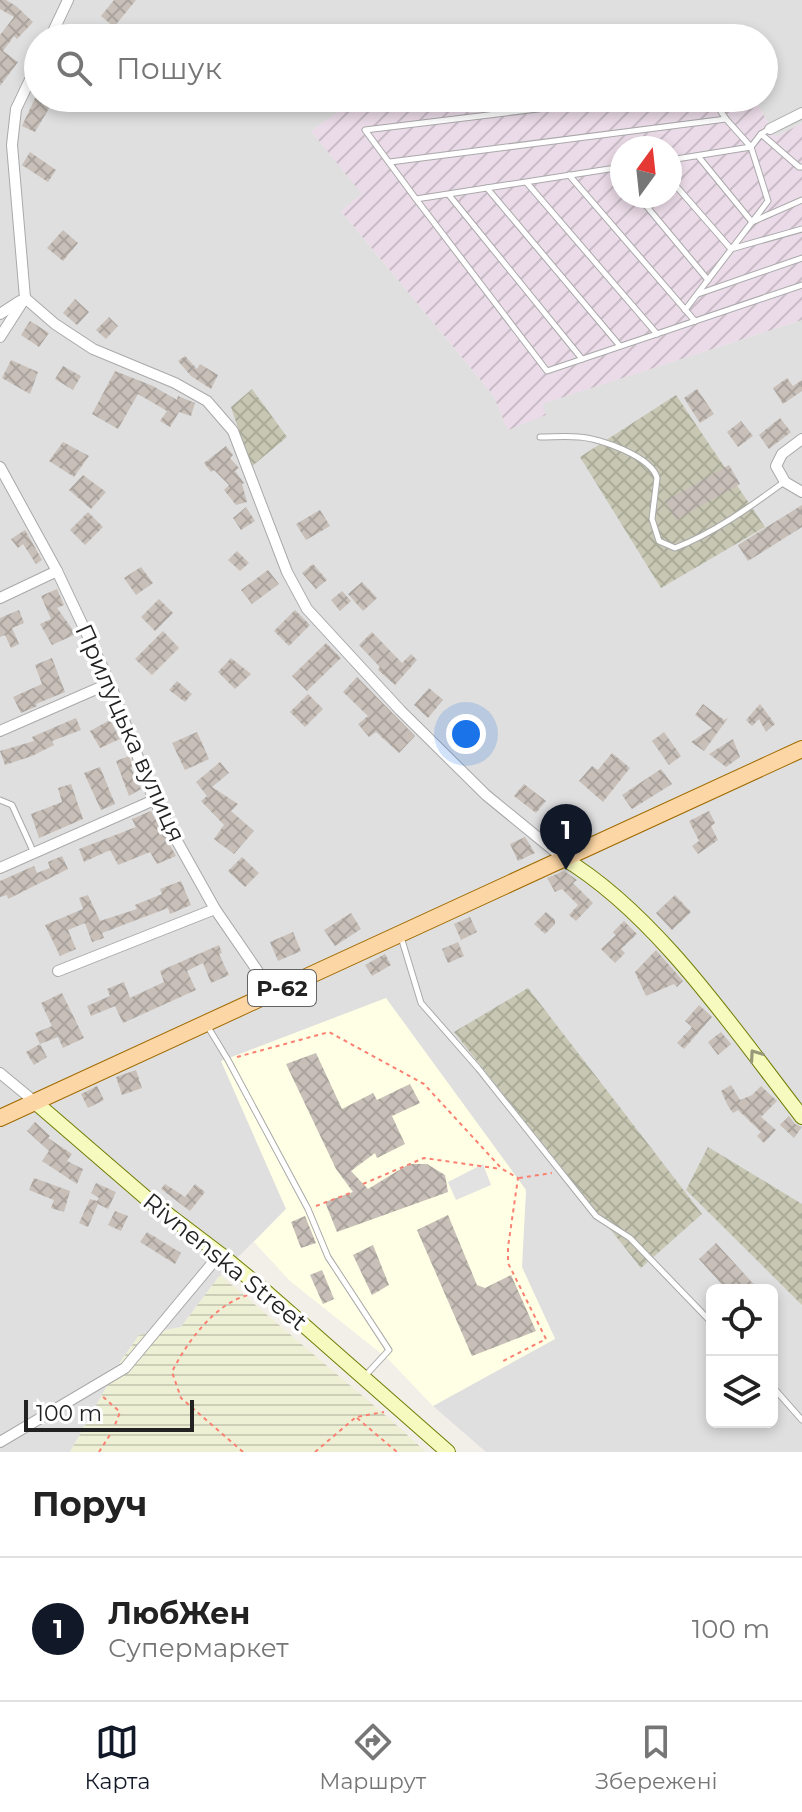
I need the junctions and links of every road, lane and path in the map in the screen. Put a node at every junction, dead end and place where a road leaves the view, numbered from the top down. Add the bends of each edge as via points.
1 (68, 0) edge
2 (57, 24) edge
3 (24, 92) edge
4 (513, 112) edge
5 (721, 112) edge
6 (802, 113) edge
7 (726, 119) junction
8 (765, 131) junction
9 (751, 147) junction
10 (698, 156) junction
11 (682, 158) edge
12 (389, 162) junction
13 (802, 167) edge
14 (610, 169) edge
15 (569, 175) junction
16 (527, 182) junction
17 (487, 188) junction
18 (682, 193) edge
19 (448, 194) junction
20 (416, 199) junction
21 (802, 200) edge
22 (648, 208) edge
23 (752, 222) junction
24 (802, 229) edge
25 (731, 249) junction
26 (802, 258) edge
27 (708, 280) junction
28 (802, 285) edge
29 (698, 294) junction
30 (25, 298) junction
31 (685, 310) junction
32 (0, 314) edge
33 (695, 321) junction
34 (657, 334) junction
35 (0, 337) edge
36 (620, 346) junction
37 (582, 359) junction
38 (540, 437) dead end
39 (802, 439) edge
40 (0, 467) edge
41 (785, 482) junction
42 (802, 492) edge
43 (57, 571) junction
44 (0, 598) edge
45 (110, 683) junction
46 (0, 731) edge
47 (802, 749) edge
48 (0, 800) edge
49 (154, 800) junction
50 (34, 853) junction
51 (563, 858) junction
52 (0, 868) edge
53 (215, 909) junction
54 (400, 933) junction
55 (58, 971) dead end
56 (272, 992) junction
57 (205, 1023) junction
58 (228, 1060) junction
59 (0, 1073) edge
60 (35, 1102) junction
61 (802, 1117) edge
62 (0, 1118) edge
63 (502, 1169) junction
64 (559, 1170) junction
65 (518, 1178) junction
66 (363, 1184) dead end
67 (353, 1192) dead end
68 (308, 1209) junction
69 (220, 1254) junction
70 (265, 1291) junction
71 (706, 1317) edge
72 (503, 1361) dead end
73 (363, 1379) junction
74 (93, 1387) junction
75 (778, 1393) edge
76 (398, 1409) junction
77 (356, 1417) junction
78 (802, 1420) edge
79 (0, 1442) edge
80 (99, 1452) edge
81 (243, 1452) edge
82 (315, 1452) edge
83 (397, 1452) edge
84 (448, 1452) edge

1 - 2 street
3 - 30 street via 16,109 12,145
4 - 12 lane via 365,130
5 - 7 lane
6 - 8 street
7 - 9 lane
7 - 12 lane
8 - 9 lane
8 - 13 lane
9 - 10 lane
9 - 23 lane via 768,201
10 - 11 lane
10 - 23 lane
12 - 20 lane
14 - 15 lane
15 - 16 lane
15 - 31 lane
16 - 17 lane
16 - 34 lane
17 - 19 lane
17 - 36 lane
18 - 25 lane
19 - 20 lane
19 - 37 lane
20 - 37 lane via 547,371
21 - 23 lane
22 - 27 lane
23 - 25 lane
24 - 25 lane
25 - 27 lane
26 - 29 lane
27 - 29 lane
28 - 33 lane
29 - 31 lane
30 - 32 street
30 - 35 street
30 - 51 street via 93,349 207,401 233,431 287,572 307,609 486,795
31 - 33 lane
33 - 34 lane
34 - 36 lane
36 - 37 lane
38 - 41 lane via 589,438 648,463 657,478 652,527 659,541 675,548
39 - 41 street via 777,460
40 - 43 street, Прилуцька вулиця
41 - 42 street
43 - 44 street
43 - 45 street, Прилуцька вулиця
45 - 46 street
45 - 49 street, Прилуцька вулиця
47 - 51 main road, Р-62
48 - 50 lane via 12,805
49 - 50 street
49 - 53 street, Прилуцька вулиця
50 - 52 street
51 - 54 main road, Р-62
61 -> 51 street via 669,950 586,871
53 - 55 street
53 - 56 street, Прилуцька вулиця
54 - 56 main road, Р-62
54 - 64 lane via 421,1003
56 - 57 main road, Р-62
57 - 58 lane
57 - 60 main road, Р-62
58 - 63 path via 329,1032 424,1084
58 - 68 lane
59 - 60 street, Rivnenska Street
60 - 62 main road, Р-62
60 - 69 street, Rivnenska Street
63 - 65 path
63 - 66 path via 424,1158
64 - 65 path
64 - 71 lane via 596,1216 630,1238
65 - 72 path via 508,1263 546,1339
67 - 68 path
68 - 73 lane via 328,1257 389,1350
69 - 70 street, Rivnenska Street
69 - 74 street via 125,1368
70 - 73 street, Rivnenska Street
70 - 81 path via 235,1298 181,1353 172,1372 181,1398
73 - 76 street, Rivnenska Street
74 - 79 street
74 - 80 path via 120,1412
75 - 78 lane
76 - 77 path
76 - 84 street, Rivnenska Street
77 - 82 path
77 - 83 path

